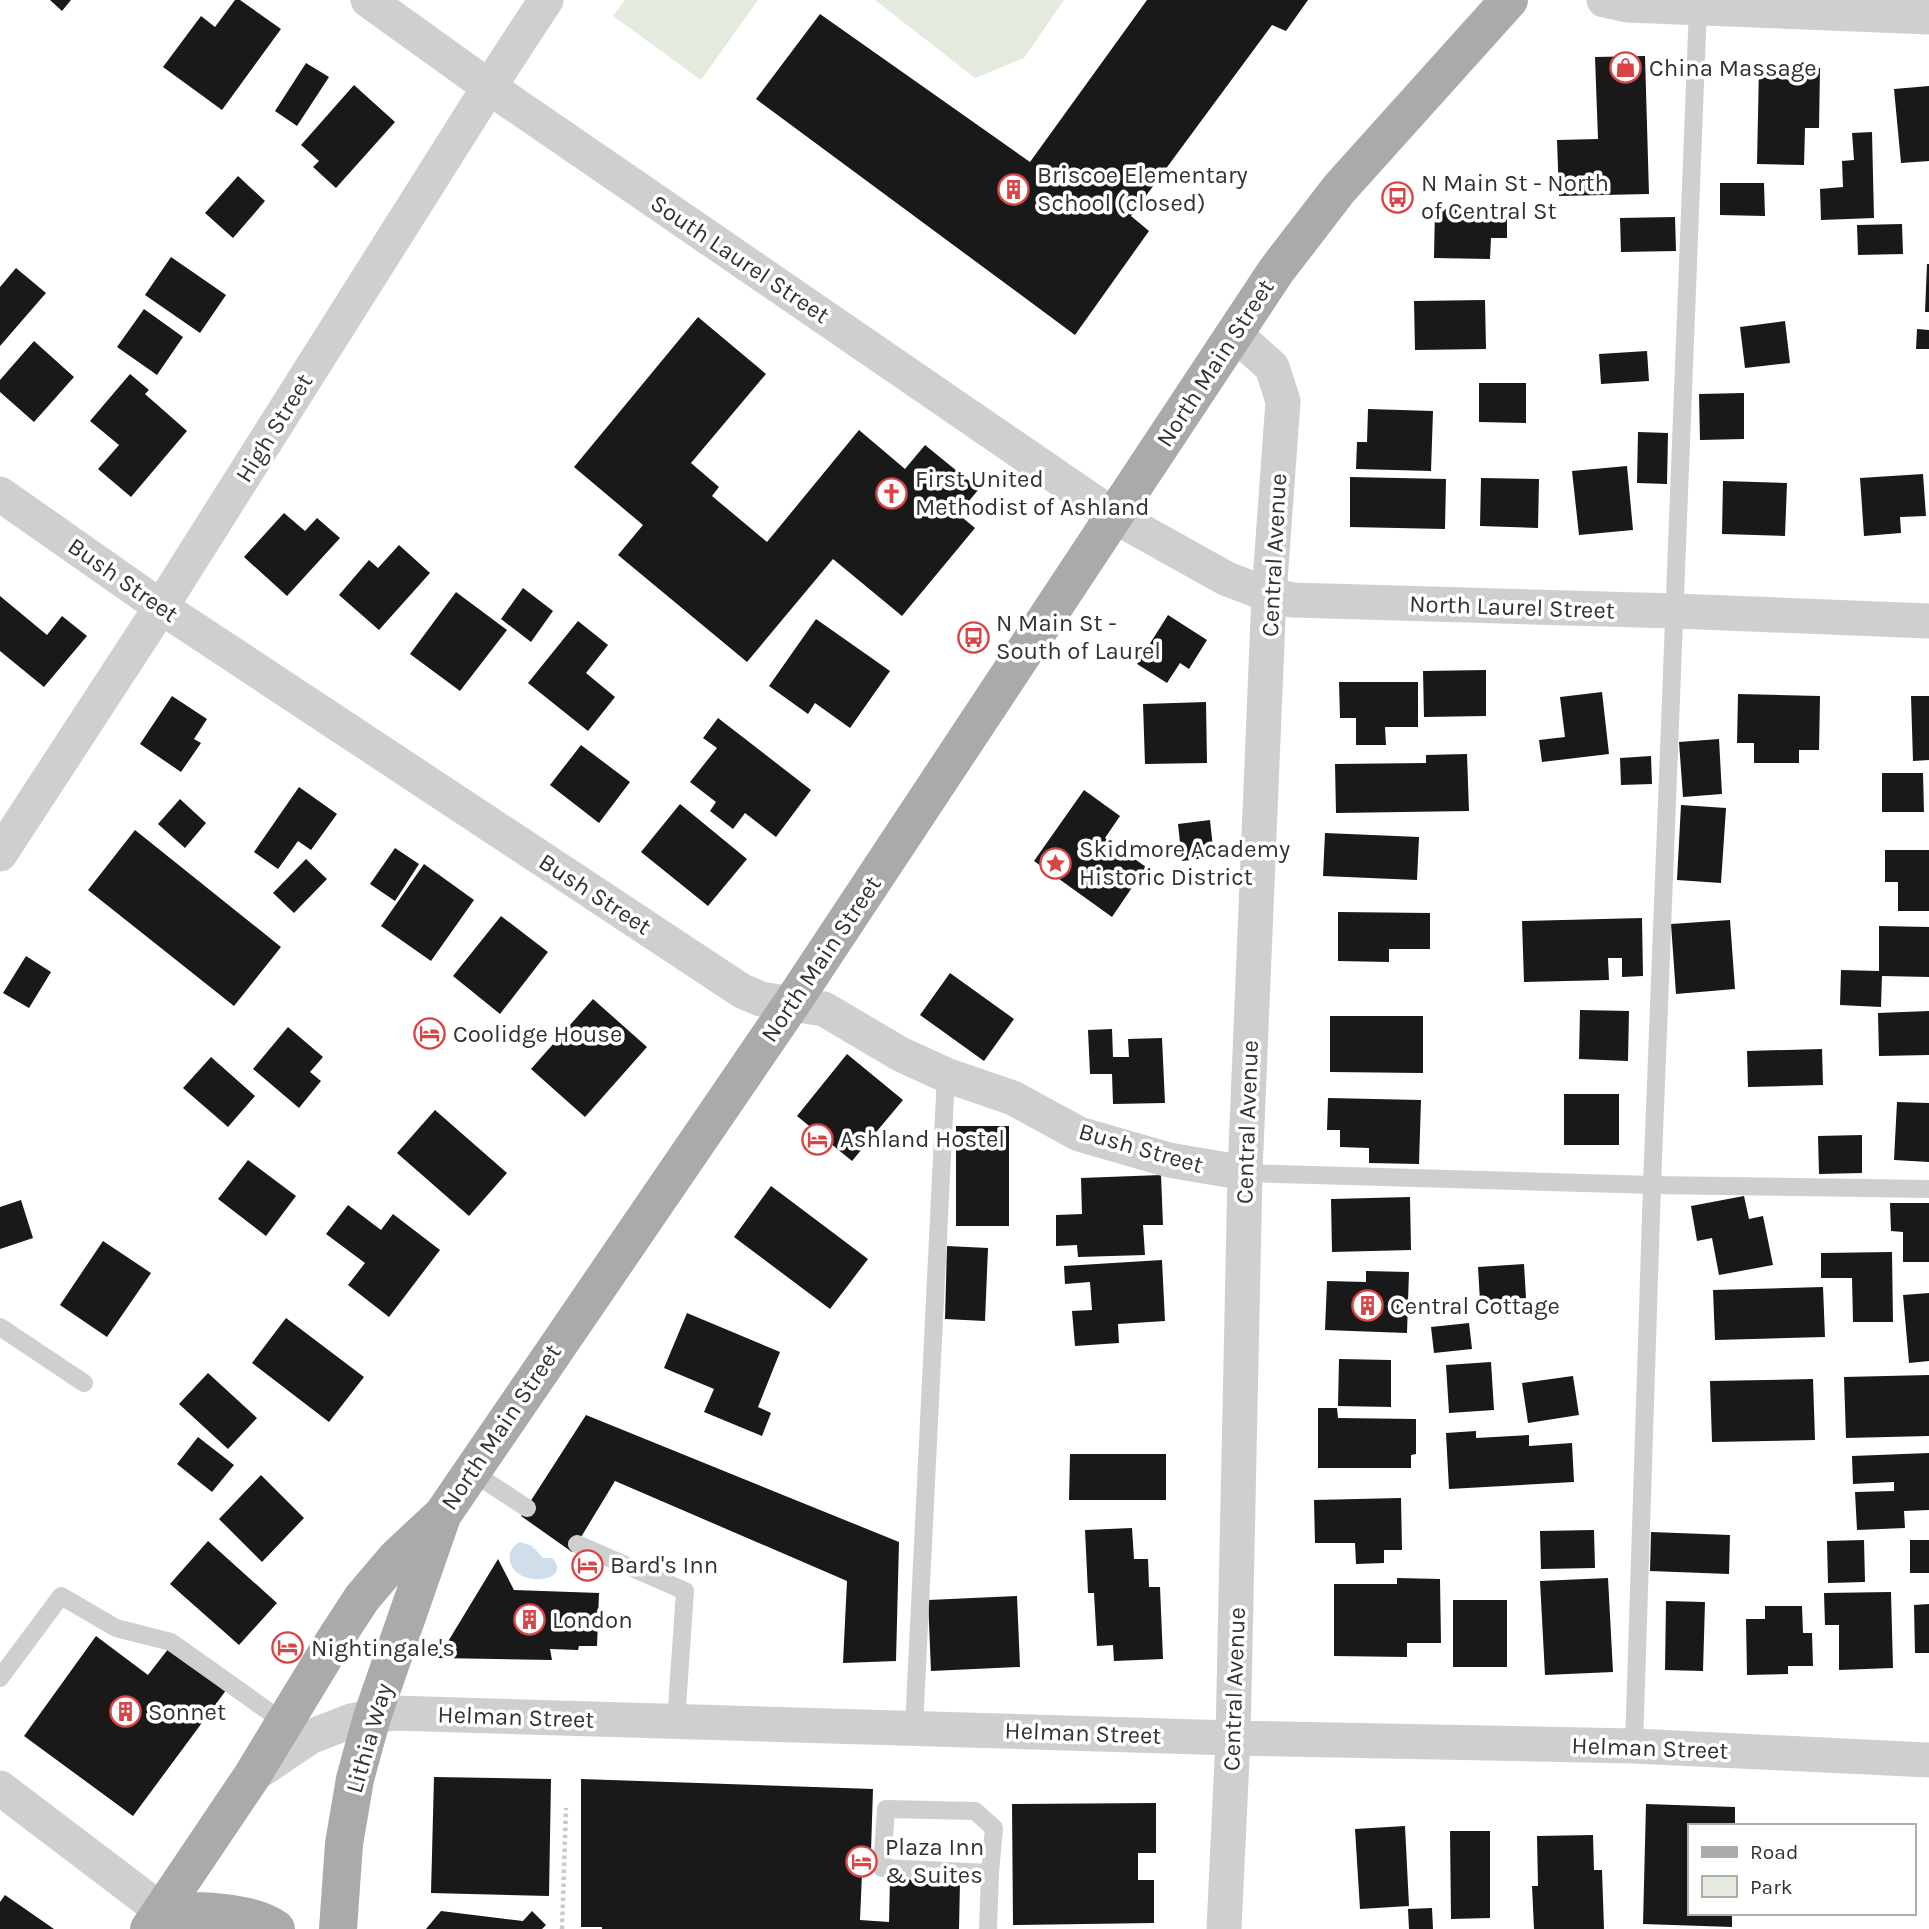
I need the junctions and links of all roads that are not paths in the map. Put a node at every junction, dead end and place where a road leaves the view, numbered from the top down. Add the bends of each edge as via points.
1 (368, 0) edge
2 (546, 0) edge
3 (1509, 0) edge
4 (1604, 0) edge
5 (1698, 7) junction
6 (1929, 17) edge
7 (489, 87) junction
8 (1235, 334) junction
9 (0, 494) edge
10 (1114, 516) junction
11 (1269, 595) junction
12 (161, 607) junction
13 (1675, 611) junction
14 (1929, 621) edge
15 (0, 855) edge
16 (792, 1003) junction
17 (946, 1075) junction
18 (1245, 1173) junction
19 (1652, 1185) junction
20 (1929, 1189) edge
21 (0, 1327) edge
22 (85, 1383) dead end
23 (472, 1472) junction
24 (527, 1508) dead end
25 (443, 1514) junction
26 (577, 1544) dead end
27 (0, 1678) edge
28 (372, 1717) junction
29 (676, 1721) junction
30 (285, 1723) junction
31 (914, 1727) junction
32 (1233, 1738) junction
33 (1634, 1746) junction
34 (1929, 1760) edge
35 (252, 1776) junction
36 (0, 1788) edge
37 (990, 1873) junction
38 (156, 1920) edge
39 (276, 1929) edge
40 (338, 1929) edge
41 (988, 1929) edge
42 (1224, 1929) edge

1 - 7 street, South Laurel Street
2 - 7 street, High Street
3 - 8 main road, North Main Street via 1339,189
4 - 5 street
5 - 6 street
5 - 13 lane
7 - 10 street, South Laurel Street
7 - 12 street, High Street
8 - 10 main road, North Main Street
8 - 11 street, Central Avenue via 1272,367 1283,401
9 - 12 street, Bush Street
10 - 11 street, North Laurel Street via 1227,579
10 - 16 main road, North Main Street
11 - 13 street, North Laurel Street via 1317,601
11 - 18 street, Central Avenue
12 - 15 street, High Street
12 - 16 street, Bush Street via 742,991
13 - 14 street, North Laurel Street
13 - 19 lane
16 - 17 street, Bush Street via 824,1009
16 - 23 main road, North Main Street
17 - 18 street, Bush Street via 1013,1098 1079,1134 1169,1160
17 - 31 lane
18 - 19 lane
18 - 32 street, Central Avenue
19 - 20 lane
19 - 33 lane
21 - 22 lane
23 - 24 lane
23 - 25 main road, North Main Street
25 - 28 main road, Lithia Way
25 - 30 main road, North Main Street via 362,1598
26 - 29 lane via 685,1591
27 - 30 lane via 61,1596 116,1628 171,1642
28 - 29 street, Helman Street via 393,1713
28 - 35 street, Helman Street via 310,1737
28 - 40 main road, Lithia Way via 346,1831
29 - 31 street, Helman Street
30 - 35 main road, North Main Street
31 - 32 street, Helman Street
32 - 33 street, Helman Street
32 - 42 street, Central Avenue
33 - 34 street, Helman Street
35 - 38 main road, North Main Street
36 - 38 street
37 - 37 lane via 994,1828 975,1811 886,1809 882,1868 926,1875
37 - 41 lane
38 - 39 main road via 195,1909 250,1918

